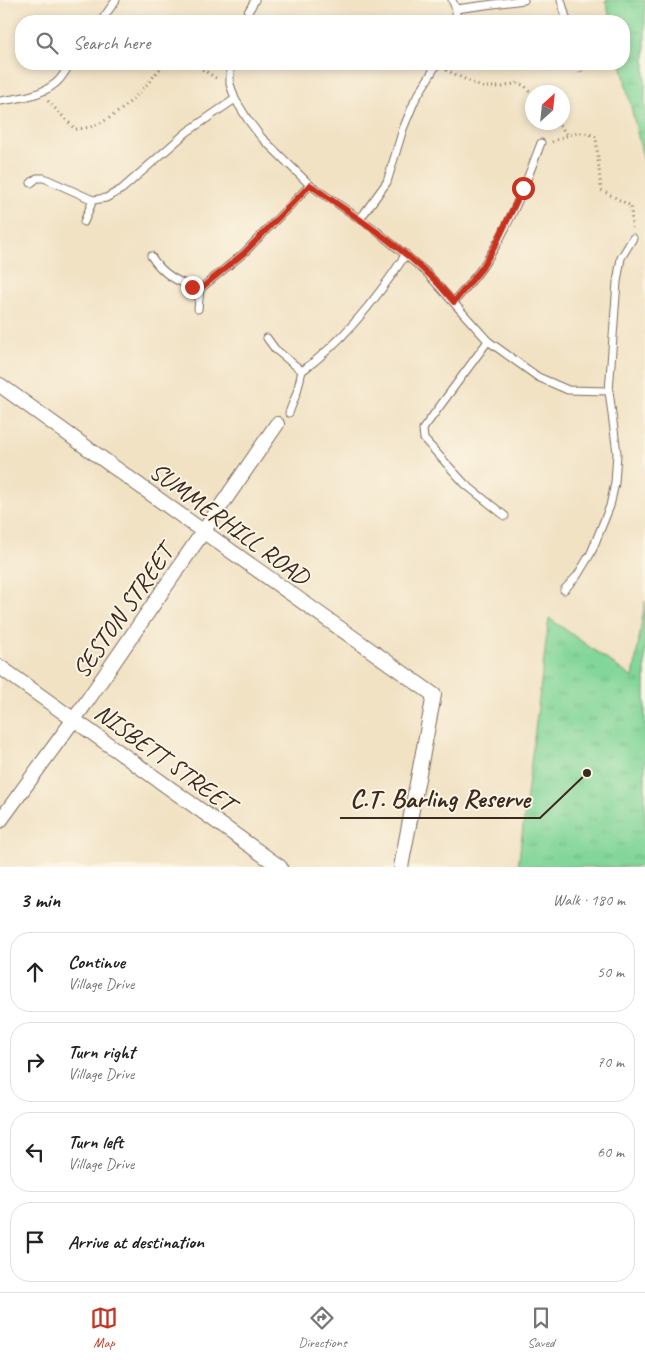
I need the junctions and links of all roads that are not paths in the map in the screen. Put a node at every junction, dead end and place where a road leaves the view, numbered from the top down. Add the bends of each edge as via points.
1 (116, 0) edge
2 (255, 0) edge
3 (452, 0) edge
4 (524, 0) edge
5 (561, 0) edge
6 (456, 9) junction
7 (105, 15) edge
8 (248, 15) edge
9 (456, 15) edge
10 (565, 15) edge
11 (66, 70) edge
12 (230, 70) edge
13 (432, 70) edge
14 (235, 99) junction
15 (0, 101) edge
16 (540, 144) road end
17 (31, 182) dead end
18 (310, 185) junction
19 (93, 200) junction
20 (360, 219) junction
21 (84, 222) dead end
22 (632, 238) road end
23 (406, 254) junction
24 (151, 256) dead end
25 (200, 289) junction
26 (454, 302) junction
27 (198, 309) dead end
28 (267, 338) dead end
29 (488, 341) junction
30 (302, 371) junction
31 (0, 385) edge
32 (609, 391) junction
33 (289, 413) dead end
34 (277, 424) dead end
35 (505, 516) dead end
36 (204, 532) junction
37 (564, 590) dead end
38 (0, 667) edge
39 (74, 720) junction
40 (0, 821) edge
41 (280, 867) edge
42 (402, 867) edge

1 - 7 lane
2 - 8 lane
3 - 6 lane
4 - 6 lane
5 - 10 lane
6 - 9 lane
11 - 15 lane via 57,82 43,92
12 - 14 lane
13 - 20 lane via 409,114 387,182
14 - 18 lane via 261,137
14 - 19 lane via 187,132 122,189 106,198
16 - 26 lane via 510,219 482,268
17 - 19 lane via 44,178
18 - 20 lane
18 - 25 lane via 244,253
19 - 21 lane
20 - 23 lane
22 - 32 lane via 621,258 617,282
23 - 26 lane
23 - 30 lane via 387,284 356,320
24 - 25 lane via 158,267 174,280
25 - 27 lane
26 - 29 lane
28 - 30 lane via 275,349
29 - 32 lane via 538,377 568,390
29 - 35 lane via 423,429 424,439 465,484
30 - 33 lane
31 - 36 street, SUMMERHILL ROAD
32 - 37 lane via 617,453 610,506 591,554
34 - 36 street, SESTON STREET
36 - 39 street, SESTON STREET
36 - 42 street, SUMMERHILL ROAD via 434,695
38 - 39 street, NISBETT STREET
39 - 40 street, SESTON STREET
39 - 41 street, NISBETT STREET

